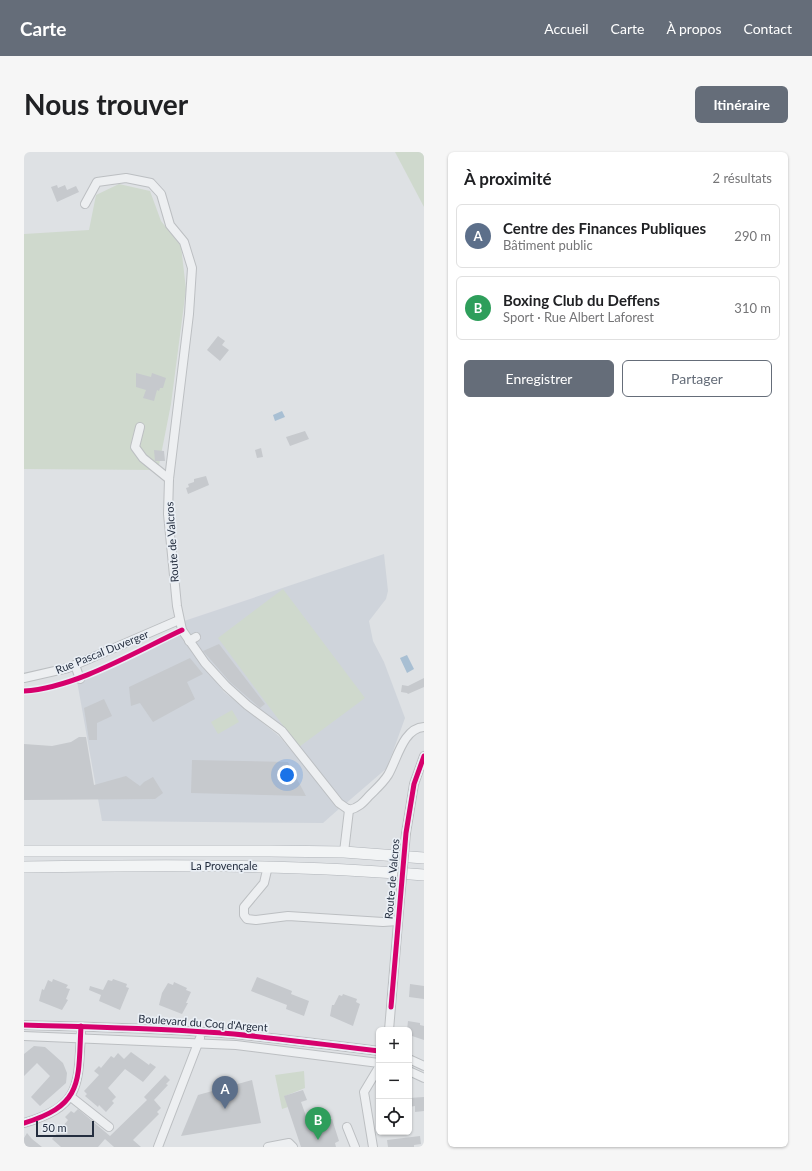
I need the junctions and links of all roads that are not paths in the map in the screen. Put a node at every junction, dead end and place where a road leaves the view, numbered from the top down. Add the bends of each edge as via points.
1 (85, 204) dead end
2 (140, 427) dead end
3 (169, 479) junction
4 (178, 620) junction
5 (75, 665) junction
6 (24, 678) edge
7 (80, 680) dead end
8 (424, 727) edge
9 (424, 756) edge
10 (349, 810) junction
11 (24, 851) edge
12 (344, 852) junction
13 (424, 858) edge
14 (233, 865) junction
15 (268, 866) junction
16 (24, 867) edge
17 (24, 874) edge
18 (424, 875) edge
19 (398, 921) junction
20 (24, 1025) edge
21 (81, 1026) junction
22 (389, 1027) edge
23 (201, 1032) junction
24 (24, 1036) edge
25 (80, 1037) junction
26 (199, 1042) junction
27 (376, 1051) edge
28 (412, 1060) edge
29 (376, 1063) edge
30 (424, 1066) edge
31 (412, 1072) edge
32 (376, 1073) edge
33 (424, 1078) edge
34 (70, 1097) junction
35 (24, 1123) edge
36 (109, 1127) dead end
37 (347, 1127) dead end
38 (158, 1147) edge
39 (268, 1147) edge
40 (293, 1147) edge
41 (355, 1147) edge
42 (373, 1147) edge

1 - 3 street, Route de Valcros via 97,182 126,178 151,182 161,194 170,225 184,242 192,268 187,336
2 - 3 street via 135,447 143,458
3 - 4 street, Route de Valcros via 168,514
4 - 5 street, Rue Pascal Duverger
4 - 10 street, Route de Valcros via 182,630 193,639 226,686 246,705 282,731 339,803
5 - 6 street, Rue Pascal Duverger
5 - 7 street
8 - 10 street via 414,730 408,736 385,780 361,804
9 - 19 street, Route de Valcros, bridge via 414,784 406,833
10 - 12 street
11 - 12 highway, La Provençale
12 - 13 highway, La Provençale
14 - 15 highway, La Provençale
14 - 16 highway, La Provençale
14 - 17 highway
15 - 18 highway, La Provençale via 346,868
15 - 19 street via 264,883 244,907 244,915 248,919 288,916
19 - 22 street, Route de Valcros
20 - 21 street, Boulevard du Coq d'Argent
21 - 23 street, Boulevard du Coq d'Argent
21 - 25 street
23 - 26 street
23 - 27 street, Boulevard du Coq d'Argent
24 - 25 street, Boulevard du Coq d'Argent
25 - 26 street, Boulevard du Coq d'Argent
25 - 34 street via 79,1074
26 - 29 street, Boulevard du Coq d'Argent
26 - 38 street
28 - 30 street
31 - 33 street
32 - 42 street via 364,1092
34 - 35 street via 53,1112
34 - 36 street
37 - 41 street
39 - 40 street via 289,1143

